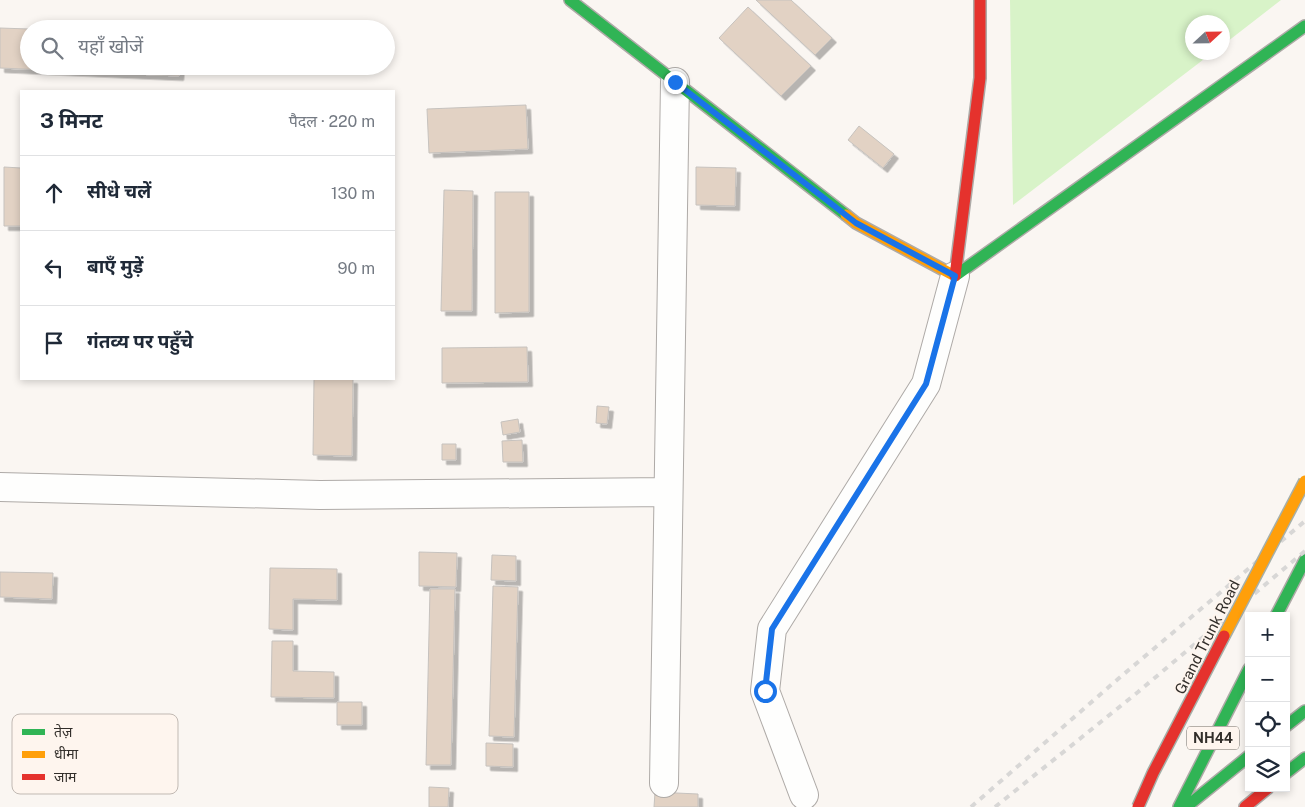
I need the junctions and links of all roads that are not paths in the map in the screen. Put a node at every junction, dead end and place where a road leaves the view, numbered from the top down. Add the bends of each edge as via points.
1 (570, 0) edge
2 (980, 0) edge
3 (1305, 26) edge
4 (675, 82) junction
5 (955, 276) junction
6 (1305, 481) edge
7 (0, 487) edge
8 (668, 492) junction
9 (1305, 560) edge
10 (1278, 612) edge
11 (1245, 677) edge
12 (1305, 711) edge
13 (1290, 723) edge
14 (1305, 758) edge
15 (1245, 759) edge
16 (1290, 770) edge
17 (664, 783) dead end
18 (1263, 792) edge
19 (804, 795) dead end
20 (1138, 807) edge
21 (1179, 807) edge
22 (1186, 807) edge
23 (1244, 807) edge

1 - 4 main road
2 - 5 main road via 980,78
3 - 5 main road
4 - 5 main road via 856,223
4 - 8 street
5 - 19 street via 926,384 772,629 765,691
6 - 20 main road, Grand Trunk Road / NH44, bridge
7 - 8 street via 320,495
8 - 17 street
9 - 10 main road
11 - 21 main road, NH44
12 - 13 main road
14 - 16 main road
15 - 22 main road
18 - 23 main road

